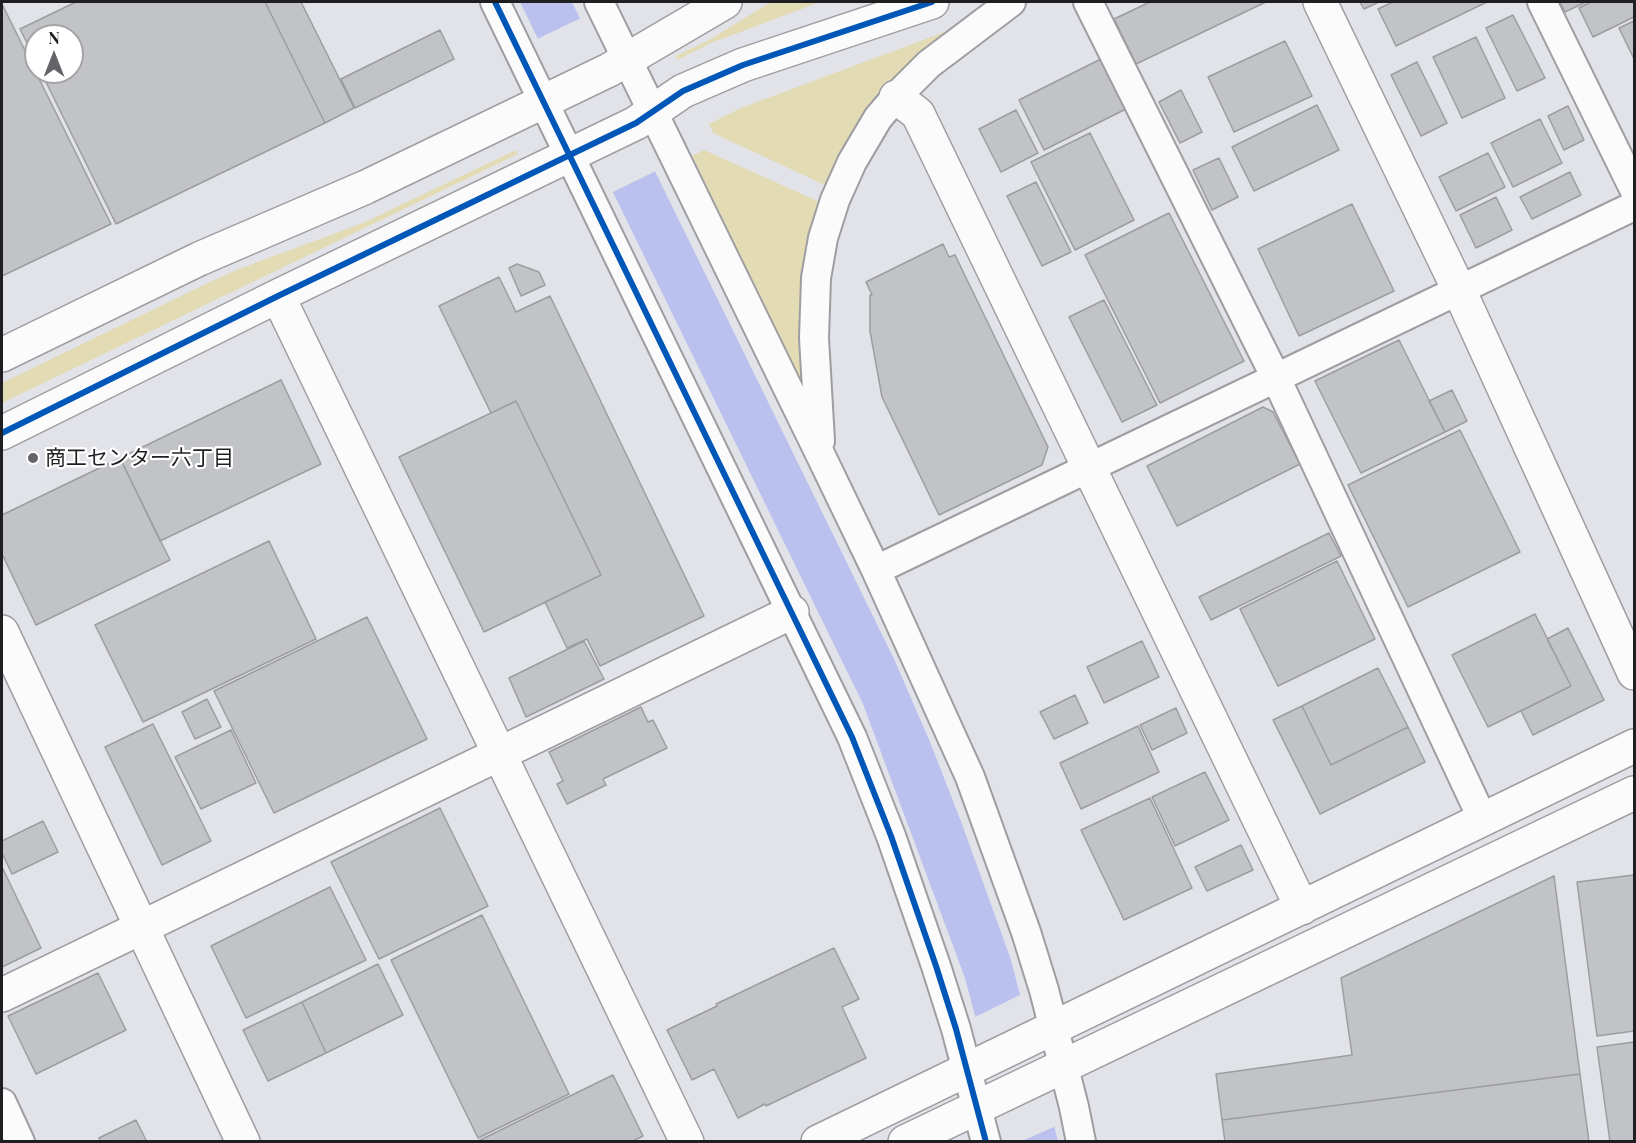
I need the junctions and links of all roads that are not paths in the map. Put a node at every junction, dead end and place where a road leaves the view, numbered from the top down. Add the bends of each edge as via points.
1 (495, 2) edge
2 (599, 2) edge
3 (725, 2) edge
4 (932, 2) edge
5 (1011, 2) edge
6 (1088, 2) edge
7 (1320, 2) edge
8 (1542, 2) edge
9 (618, 65) junction
10 (897, 96) junction
11 (553, 97) junction
12 (644, 118) junction
13 (579, 151) junction
14 (1635, 189) edge
15 (1635, 206) edge
16 (1459, 290) junction
17 (278, 296) junction
18 (2, 355) edge
19 (1276, 378) junction
20 (2, 433) edge
21 (821, 456) junction
22 (1089, 467) junction
23 (876, 570) junction
24 (792, 612) junction
25 (2, 632) edge
26 (1635, 674) edge
27 (1635, 746) edge
28 (500, 753) junction
29 (1635, 793) edge
30 (1483, 820) junction
31 (1302, 908) junction
32 (141, 927) junction
33 (2, 995) edge
34 (1044, 1033) junction
35 (976, 1065) junction
36 (1053, 1070) junction
37 (2, 1103) edge
38 (986, 1103) junction
39 (20, 1142) edge
40 (243, 1142) edge
41 (687, 1142) edge
42 (818, 1142) edge
43 (905, 1142) edge
44 (986, 1142) edge
45 (1081, 1142) edge

1 - 11 street
2 - 9 street
3 - 9 street
4 - 12 street via 743,65 683,91
5 - 10 street via 928,64
6 - 19 street
7 - 16 street
8 - 14 street
9 - 11 street
9 - 12 street
10 - 21 street via 878,118 852,162 823,238 816,278 814,338
10 - 22 street via 918,114
11 - 13 street
11 - 18 street via 366,187 199,259
12 - 13 street
12 - 21 street
13 - 17 street
13 - 24 street
15 - 16 street
16 - 19 street
16 - 26 street
17 - 20 street
17 - 28 street
19 - 22 street
19 - 30 street
21 - 23 street
22 - 23 street
22 - 31 street
23 - 34 street via 970,777 1026,932
24 - 28 street
24 - 35 street via 852,737
25 - 32 street
27 - 30 street
28 - 32 street
28 - 41 street
29 - 36 street
30 - 31 street
31 - 34 street
32 - 33 street
32 - 40 street
34 - 35 street
34 - 36 street
35 - 38 street
35 - 42 street
36 - 38 street
36 - 45 street
37 - 39 street
38 - 43 street
38 - 44 street

